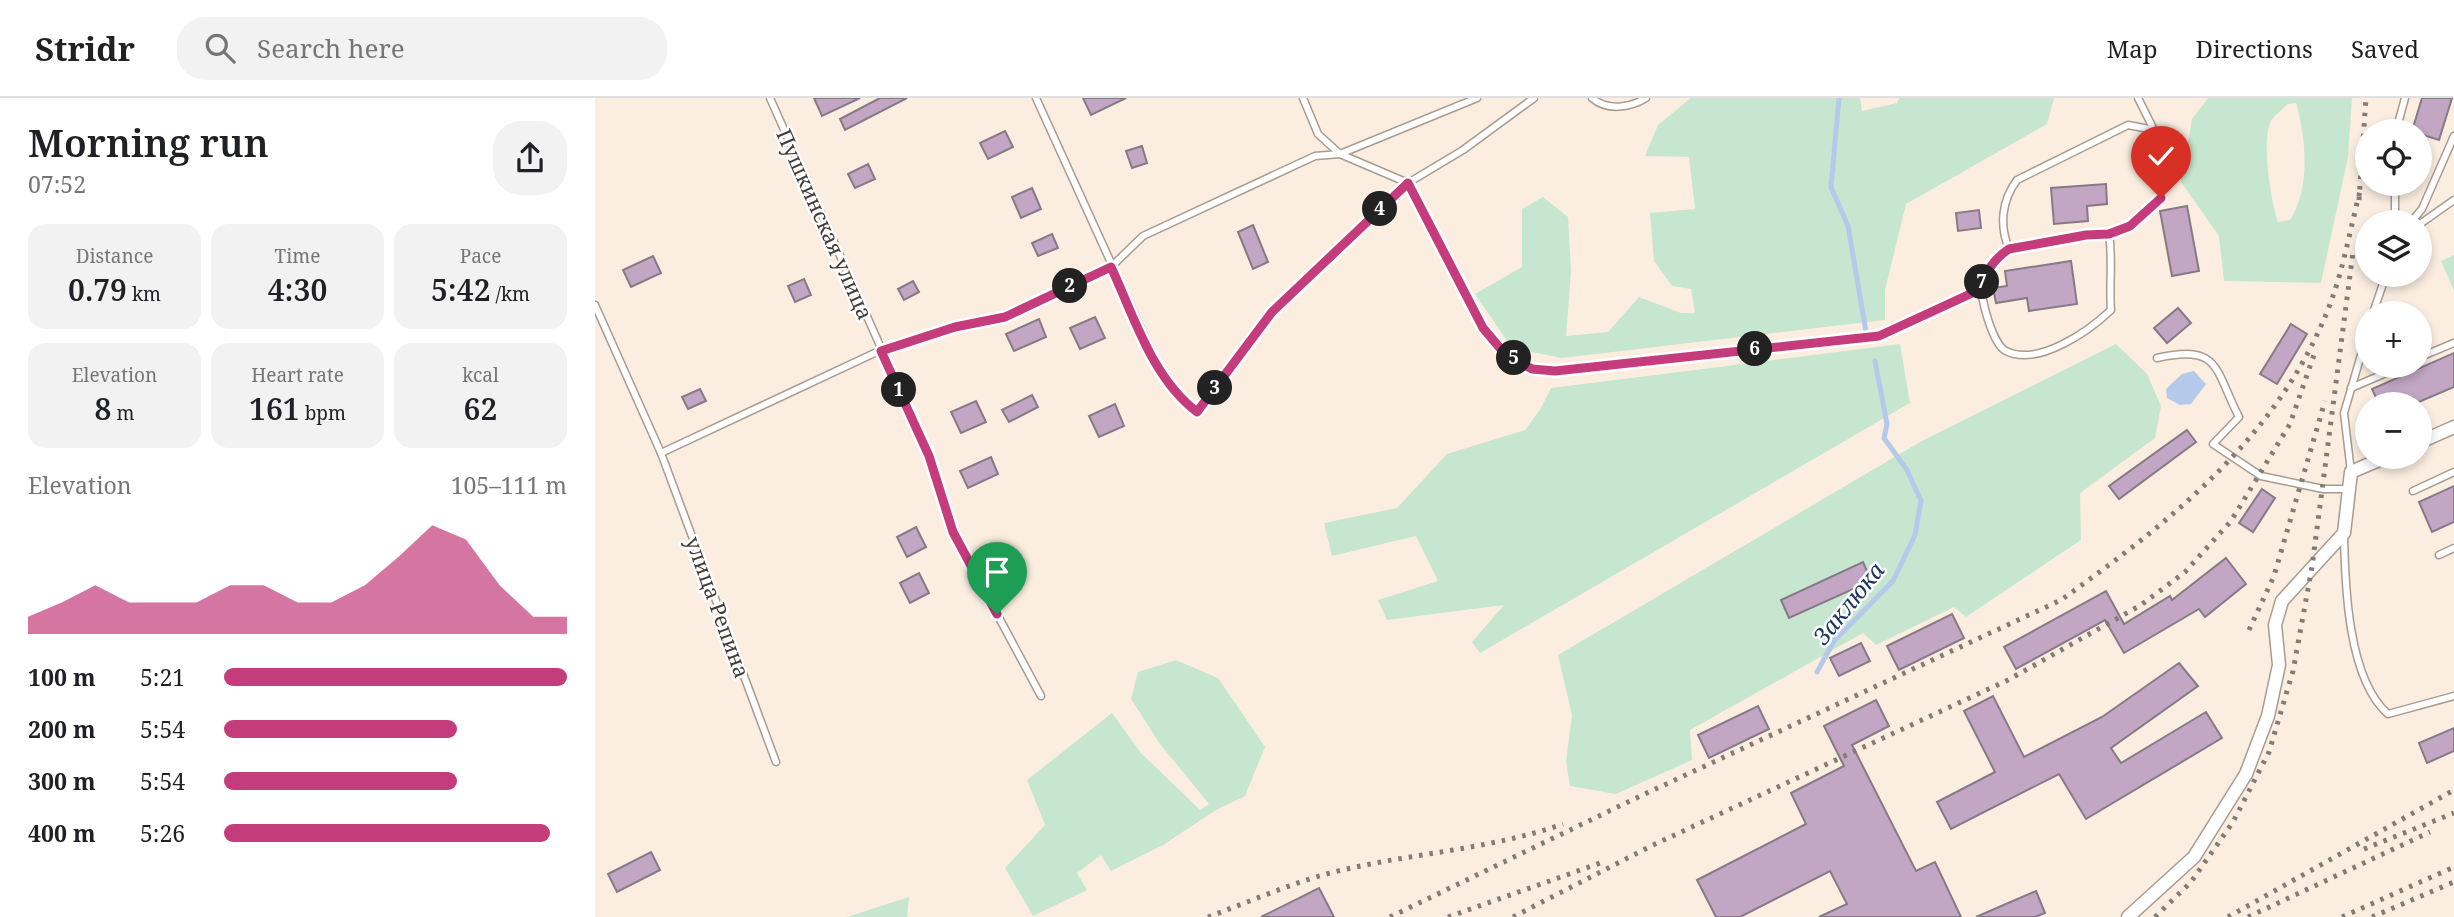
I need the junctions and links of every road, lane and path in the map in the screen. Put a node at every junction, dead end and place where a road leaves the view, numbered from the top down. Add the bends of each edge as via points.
1 (770, 98) edge
2 (1036, 98) edge
3 (1303, 98) edge
4 (1477, 98) edge
5 (1535, 98) edge
6 (1592, 98) edge
7 (1646, 98) edge
8 (2139, 98) edge
9 (2405, 98) edge
10 (2399, 119) edge
11 (2154, 130) junction
12 (2454, 136) edge
13 (1340, 155) junction
14 (1408, 183) junction
15 (2454, 200) edge
16 (2421, 210) edge
17 (2432, 216) edge
18 (2109, 234) junction
19 (2009, 249) junction
20 (1111, 267) junction
21 (1981, 289) junction
22 (595, 304) edge
23 (2454, 342) edge
24 (881, 351) junction
25 (2432, 352) edge
26 (2157, 358) dead end
27 (2355, 375) edge
28 (2374, 378) edge
29 (2351, 388) junction
30 (2454, 427) edge
31 (2432, 437) edge
32 (661, 453) junction
33 (2358, 469) edge
34 (2351, 472) junction
35 (2454, 472) edge
36 (2351, 489) junction
37 (2413, 491) dead end
38 (2344, 533) junction
39 (2454, 548) edge
40 (2439, 555) dead end
41 (1041, 696) dead end
42 (2454, 696) edge
43 (776, 762) dead end
44 (2128, 917) edge

1 - 24 lane, Пушкинская улица
2 - 20 lane
3 - 13 lane via 1318,134
4 - 13 lane
5 - 14 lane
6 - 7 lane via 1599,104 1623,107
8 - 11 lane
9 - 10 lane
11 - 18 lane via 2161,146 2161,198 2130,226
11 - 19 lane via 2128,125 2017,180 2005,195 2003,212
12 - 16 lane
13 - 14 lane
13 - 20 lane via 1315,156 1143,236
14 - 20 lane via 1272,312 1197,412 1178,398 1163,377
14 - 21 lane via 1483,328 1505,354 1532,369 1555,371 1879,336
15 - 17 lane
18 - 19 lane
18 - 21 lane via 2111,310 2071,342 2022,355 2004,351 1994,341
19 - 21 lane via 1983,279
20 - 24 lane via 1005,317 955,327
22 - 32 lane, улица Репина
23 - 25 lane
24 - 32 lane
24 - 41 lane, Пушкинская улица via 929,456 953,532
26 - 36 lane via 2201,353 2214,364 2239,417 2213,444 2260,476 2323,489
27 - 29 lane
28 - 29 lane
29 - 34 lane via 2344,413
30 - 31 street
32 - 43 lane, улица Репина
33 - 34 street
34 - 36 street
35 - 37 lane
36 - 38 street
38 - 42 lane via 2344,586 2351,632 2374,702 2388,715
38 - 44 street via 2281,601 2275,625 2279,665 2268,716 2246,774 2194,857
39 - 40 lane

